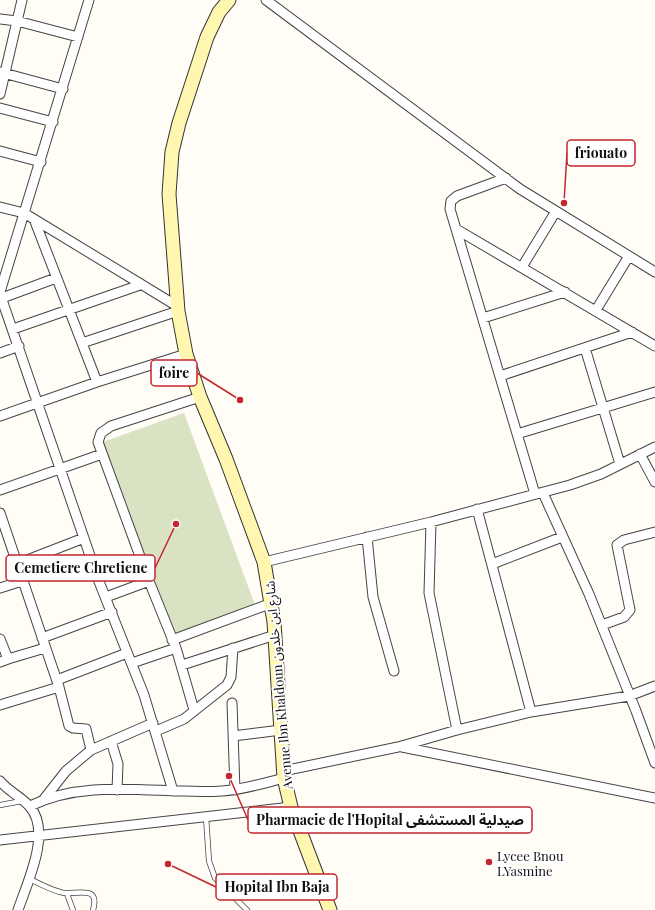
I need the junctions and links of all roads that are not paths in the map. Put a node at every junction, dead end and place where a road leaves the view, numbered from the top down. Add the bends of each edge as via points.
1 (22, 0) edge
2 (89, 0) edge
3 (229, 0) edge
4 (266, 0) edge
5 (0, 19) edge
6 (17, 21) junction
7 (78, 37) junction
8 (2, 73) edge
9 (63, 89) junction
10 (0, 94) edge
11 (0, 108) edge
12 (53, 122) junction
13 (0, 151) edge
14 (41, 162) junction
15 (506, 178) junction
16 (0, 207) edge
17 (556, 211) junction
18 (24, 213) junction
19 (34, 219) junction
20 (456, 229) junction
21 (629, 256) junction
22 (522, 267) junction
23 (655, 272) edge
24 (56, 278) junction
25 (140, 285) junction
26 (565, 292) junction
27 (1, 294) edge
28 (68, 309) junction
29 (177, 309) junction
30 (596, 310) junction
31 (483, 318) junction
32 (13, 329) junction
33 (632, 332) junction
34 (82, 343) junction
35 (19, 346) junction
36 (655, 346) edge
37 (585, 348) junction
38 (0, 353) edge
39 (186, 354) junction
40 (500, 376) junction
41 (97, 382) junction
42 (655, 392) edge
43 (200, 397) junction
44 (38, 401) junction
45 (602, 408) junction
46 (0, 416) edge
47 (518, 434) junction
48 (655, 447) edge
49 (102, 454) junction
50 (640, 454) junction
51 (620, 464) junction
52 (61, 467) junction
53 (655, 482) edge
54 (0, 490) edge
55 (539, 494) junction
56 (477, 509) junction
57 (0, 513) edge
58 (430, 522) junction
59 (655, 532) edge
60 (367, 537) junction
61 (562, 537) junction
62 (84, 538) junction
63 (264, 562) junction
64 (17, 564) junction
65 (492, 564) junction
66 (22, 581) junction
67 (149, 581) junction
68 (0, 588) edge
69 (106, 597) junction
70 (272, 603) junction
71 (112, 612) junction
72 (602, 625) junction
73 (275, 636) junction
74 (42, 638) junction
75 (0, 639) edge
76 (174, 644) junction
77 (45, 648) junction
78 (233, 648) junction
79 (127, 653) junction
80 (4, 661) edge
81 (132, 663) junction
82 (182, 665) junction
83 (394, 671) dead end
84 (58, 684) junction
85 (655, 686) edge
86 (629, 696) junction
87 (232, 704) dead end
88 (0, 705) edge
89 (194, 710) junction
90 (531, 712) junction
91 (154, 727) junction
92 (281, 730) junction
93 (458, 730) junction
94 (233, 736) junction
95 (111, 741) junction
96 (398, 747) junction
97 (91, 750) junction
98 (655, 764) edge
99 (284, 774) junction
100 (0, 781) edge
101 (117, 790) junction
102 (235, 790) junction
103 (173, 791) junction
104 (655, 798) edge
105 (44, 799) junction
106 (22, 800) junction
107 (0, 805) edge
108 (30, 806) junction
109 (291, 807) junction
110 (206, 817) junction
111 (40, 836) junction
112 (0, 840) edge
113 (28, 878) junction
114 (68, 894) junction
115 (18, 910) edge
116 (73, 910) edge
117 (93, 910) edge
118 (247, 910) edge
119 (330, 910) edge

1 - 6 street
2 - 7 street
3 - 29 street, Avenue Ibn Khaldoun شارع ابن خلدون via 219,12 208,37 172,152 169,194
4 - 15 street
5 - 6 street
6 - 7 street
6 - 8 street
7 - 9 street
8 - 9 street
8 - 10 street
9 - 12 street
11 - 12 street
12 - 14 street
13 - 14 street
14 - 18 street
15 - 17 street
15 - 20 street via 453,198 449,205
16 - 18 street
17 - 21 street
17 - 22 street
18 - 19 street
18 - 27 street
19 - 24 street
19 - 25 street
20 - 22 street
20 - 31 street
21 - 23 street
21 - 30 street
22 - 26 street
24 - 27 street
24 - 28 street
25 - 28 street
25 - 29 street
26 - 30 street
26 - 31 street
27 - 32 street
28 - 32 street
28 - 34 street
29 - 34 street
29 - 39 street, Avenue Ibn Khaldoun شارع ابن خلدون
30 - 33 street
31 - 40 street
32 - 35 street
33 - 36 street
33 - 37 street
34 - 41 street
35 - 38 street
35 - 44 street
37 - 40 street
37 - 45 street
39 - 41 street
39 - 43 street, Avenue Ibn Khaldoun شارع ابن خلدون
40 - 47 street
41 - 44 street
42 - 45 street
43 - 49 street via 105,429 98,442
43 - 63 street, Avenue Ibn Khaldoun شارع ابن خلدون
44 - 46 street
44 - 52 street
45 - 47 street
45 - 51 street
47 - 55 street
48 - 50 street
49 - 52 street
49 - 67 street
50 - 51 street
50 - 53 street
51 - 55 street via 586,480
52 - 54 street
52 - 62 street
55 - 56 street
55 - 61 street
56 - 58 street
56 - 65 street
57 - 64 street
58 - 60 street
58 - 93 street via 430,593
59 - 72 street via 624,540 617,545 630,610 624,617
60 - 63 street
60 - 83 street via 373,597
61 - 65 street
61 - 72 street
62 - 64 street
62 - 69 street
63 - 70 street, Avenue Ibn Khaldoun شارع ابن خلدون
64 - 66 street
65 - 90 street
66 - 68 street
66 - 74 street
67 - 69 street
67 - 76 street
69 - 71 street
70 - 73 street, Avenue Ibn Khaldoun شارع ابن خلدون
70 - 76 street
71 - 74 street
71 - 79 street
72 - 86 street
73 - 78 street
73 - 92 street, Avenue Ibn Khaldoun شارع ابن خلدون
74 - 77 street
75 - 80 street
76 - 81 street
76 - 82 street
77 - 80 street
77 - 84 street
78 - 82 street
78 - 89 street via 229,682
79 - 81 street
79 - 84 street
81 - 91 street
82 - 89 street
84 - 88 street
84 - 97 street via 69,726 86,729
85 - 86 street
86 - 90 street
86 - 98 street
87 - 94 street
89 - 91 street via 180,721
90 - 93 street
91 - 95 street
91 - 103 street
92 - 94 street
92 - 99 street, Avenue Ibn Khaldoun شارع ابن خلدون
93 - 96 street
94 - 102 street
95 - 97 street
95 - 101 street via 118,764
96 - 99 street
96 - 104 street
97 - 105 street via 66,771
99 - 102 street
99 - 109 street, Avenue Ibn Khaldoun شارع ابن خلدون
100 - 106 street via 13,795
101 - 103 street
101 - 105 street via 88,790
102 - 103 street
105 - 108 street
106 - 107 lane
106 - 108 street
108 - 111 street via 40,828
109 - 110 street
109 - 119 street, Avenue Ibn Khaldoun شارع ابن خلدون
110 - 111 street
110 - 118 lane via 209,861 215,878
111 - 112 street
111 - 113 street
113 - 114 lane
113 - 115 street
114 - 116 lane
114 - 117 lane via 89,892 95,903

